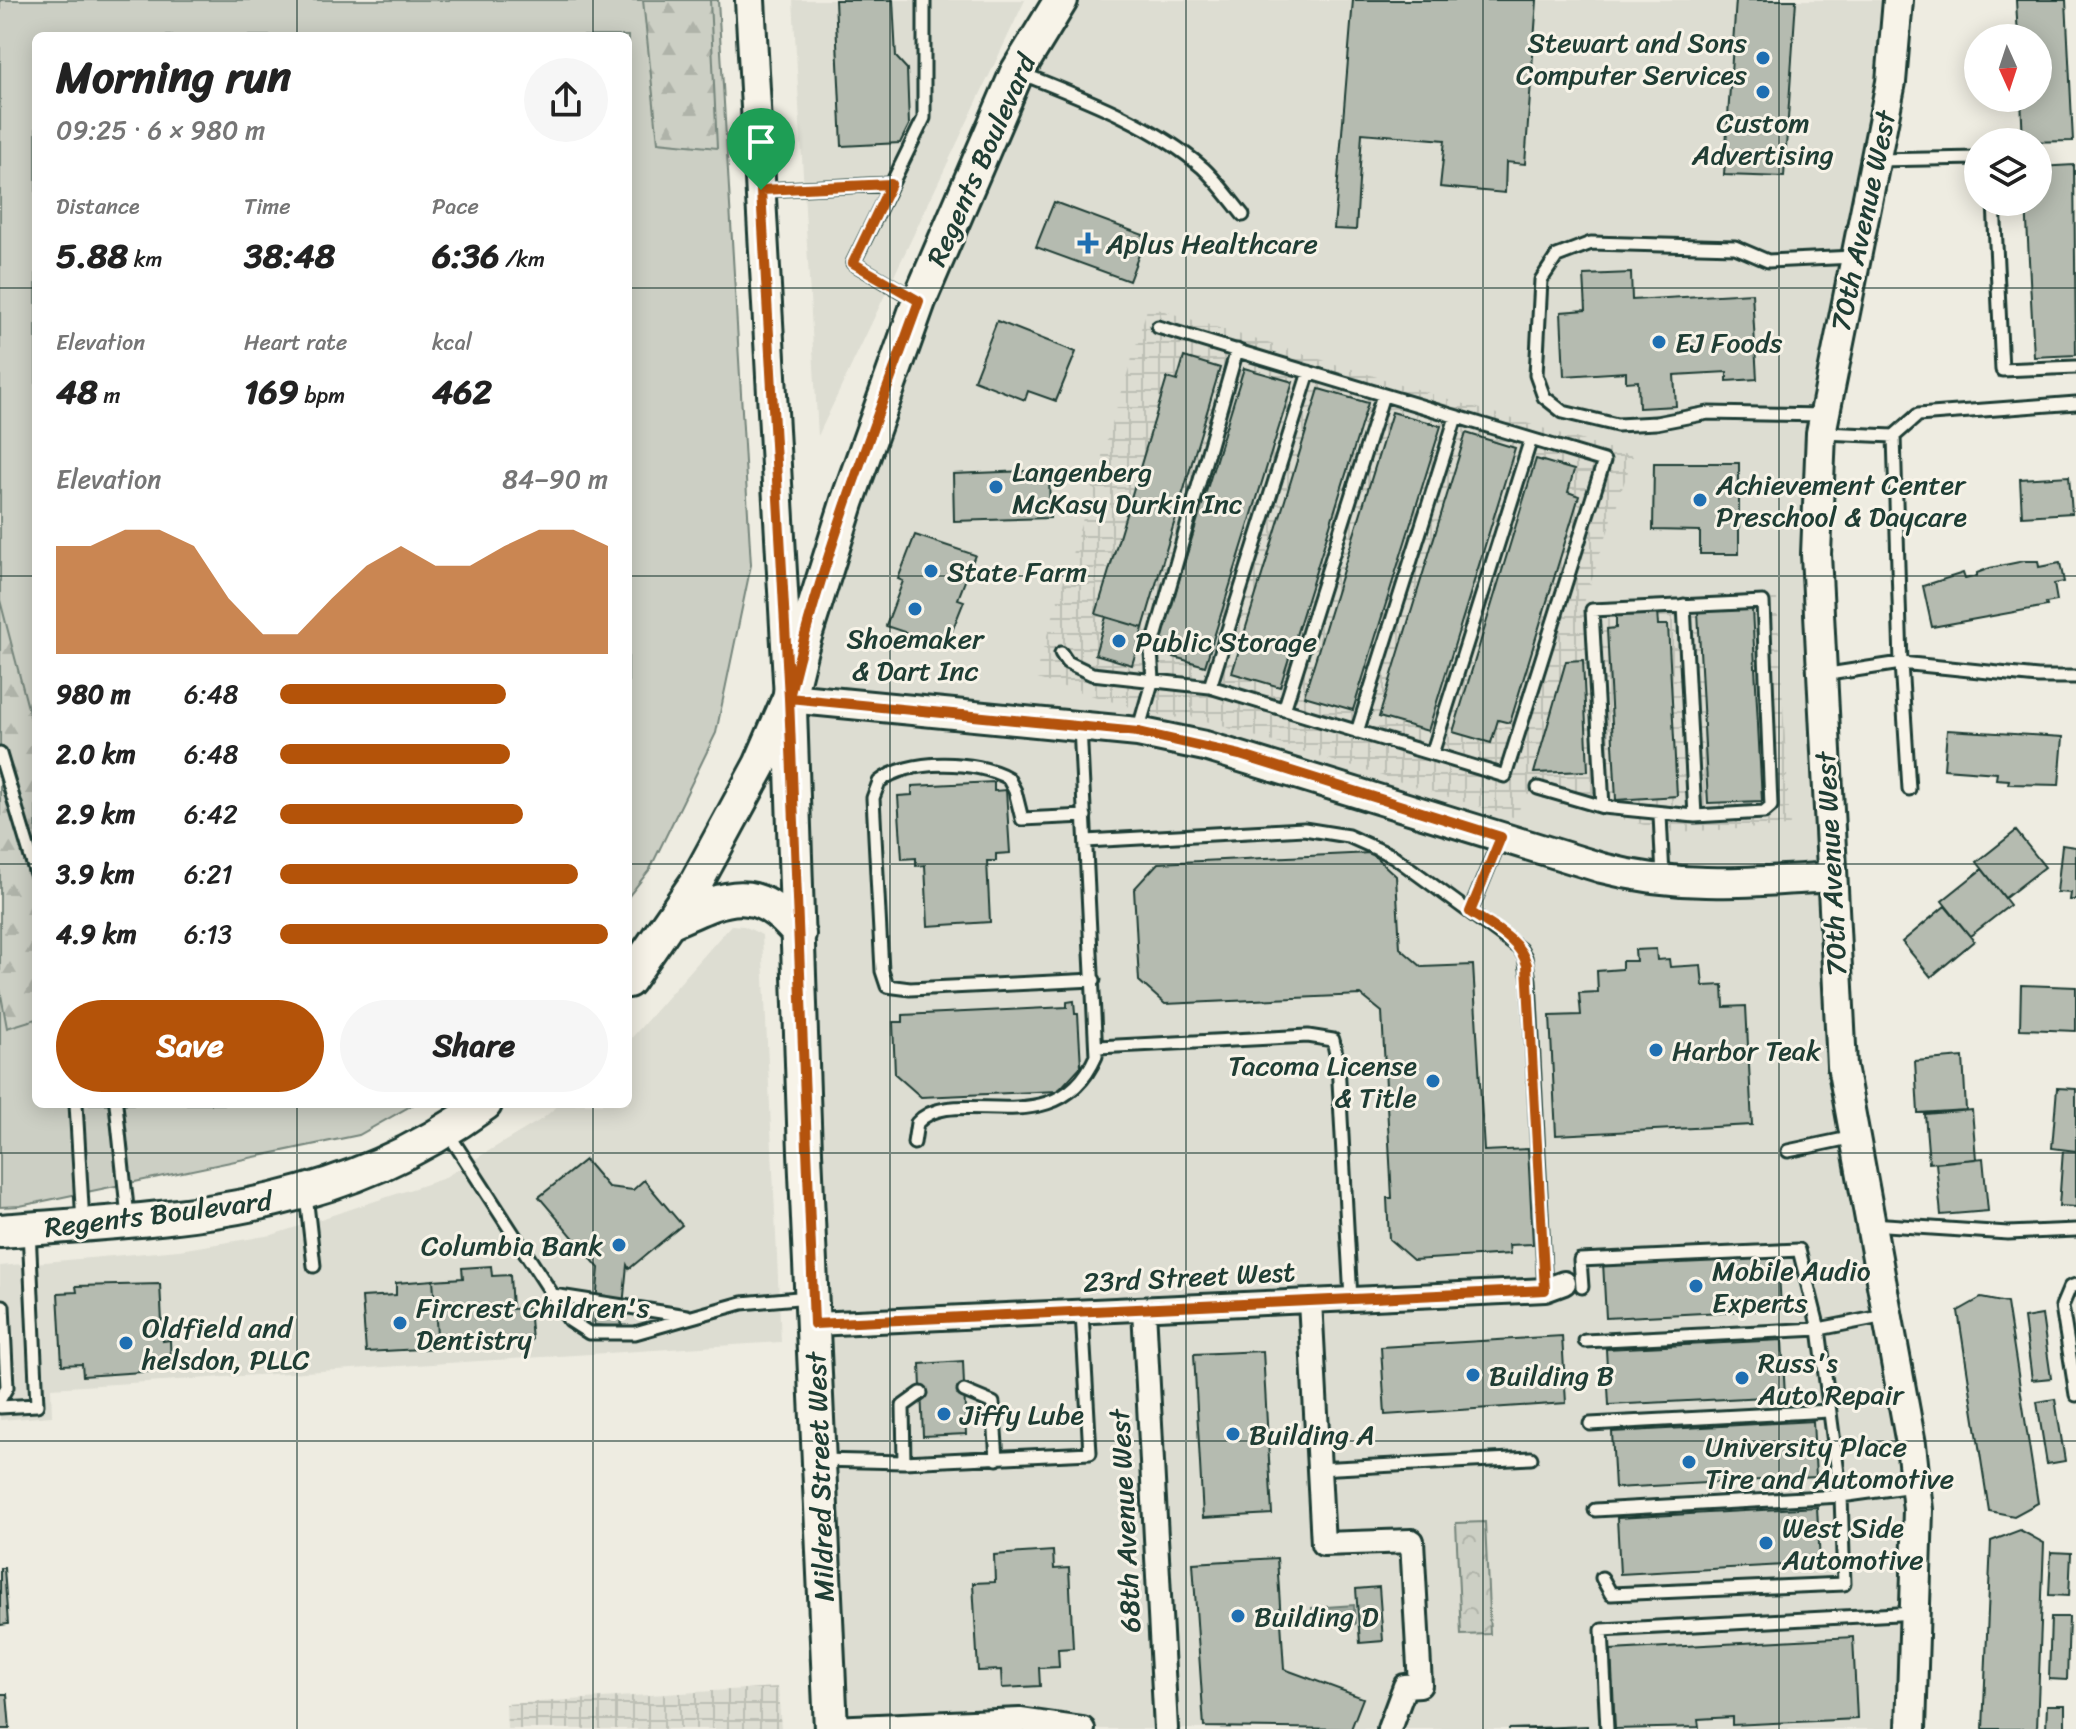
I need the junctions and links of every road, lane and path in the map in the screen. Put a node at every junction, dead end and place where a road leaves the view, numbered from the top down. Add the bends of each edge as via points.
1 (750, 0) edge
2 (924, 0) edge
3 (1061, 0) edge
4 (1898, 0) edge
5 (1017, 72) junction
6 (1964, 158) edge
7 (1876, 160) junction
8 (891, 184) junction
9 (761, 190) junction
10 (1243, 215) dead end
11 (1995, 216) edge
12 (1856, 257) junction
13 (919, 301) junction
14 (1158, 327) dead end
15 (1237, 350) junction
16 (2076, 367) edge
17 (1309, 372) junction
18 (1383, 395) junction
19 (2076, 403) edge
20 (1456, 417) junction
21 (1823, 424) junction
22 (1894, 436) junction
23 (1531, 439) junction
24 (1684, 605) junction
25 (1061, 653) dead end
26 (1901, 663) junction
27 (1822, 675) junction
28 (2076, 677) edge
29 (1153, 679) junction
30 (1210, 687) junction
31 (789, 698) junction
32 (1284, 710) junction
33 (1080, 725) junction
34 (1138, 732) junction
35 (1357, 732) junction
36 (0, 754) edge
37 (1432, 754) junction
38 (1538, 788) dead end
39 (1909, 789) dead end
40 (1603, 807) junction
41 (1660, 815) junction
42 (1085, 816) junction
43 (1695, 816) junction
44 (1501, 837) junction
45 (1086, 841) junction
46 (32, 861) edge
47 (1832, 877) junction
48 (1663, 881) junction
49 (1470, 912) junction
50 (672, 921) junction
51 (799, 934) junction
52 (632, 976) edge
53 (1094, 980) junction
54 (1098, 1047) junction
55 (76, 1108) edge
56 (116, 1108) edge
57 (479, 1108) edge
58 (446, 1130) junction
59 (1854, 1137) junction
60 (914, 1143) dead end
61 (1788, 1151) dead end
62 (305, 1193) junction
63 (128, 1221) junction
64 (84, 1224) junction
65 (1870, 1224) junction
66 (14, 1230) edge
67 (2076, 1230) edge
68 (314, 1266) dead end
69 (2076, 1285) edge
70 (1564, 1287) junction
71 (553, 1295) junction
72 (1351, 1299) junction
73 (1310, 1301) junction
74 (3, 1306) dead end
75 (1144, 1309) junction
76 (814, 1310) junction
77 (1082, 1312) junction
78 (1886, 1316) junction
79 (692, 1317) junction
80 (1819, 1329) junction
81 (1585, 1341) dead end
82 (964, 1391) dead end
83 (921, 1393) dead end
84 (2076, 1395) edge
85 (0, 1399) edge
86 (0, 1407) edge
87 (1829, 1411) junction
88 (1590, 1424) dead end
89 (1531, 1458) dead end
90 (997, 1459) junction
91 (819, 1460) junction
92 (904, 1462) junction
93 (1317, 1469) junction
94 (1915, 1486) junction
95 (1841, 1496) junction
96 (1595, 1510) dead end
97 (1602, 1578) dead end
98 (1916, 1613) junction
99 (825, 1729) edge
100 (831, 1729) edge
101 (1083, 1729) edge
102 (1166, 1729) edge
103 (1389, 1729) edge
104 (1607, 1729) edge
105 (1911, 1729) edge

1 - 9 street
2 - 8 lane via 924,118
3 - 5 main road, Regents Boulevard
4 - 7 street, 70th Avenue West via 1891,82
5 - 10 lane via 1178,149 1213,178
5 - 13 main road, Regents Boulevard
6 - 7 lane
7 - 12 street, 70th Avenue West
8 - 9 lane
8 - 13 lane via 853,263
9 - 31 street
11 - 16 lane via 2002,370
12 - 21 street, 70th Avenue West
12 - 21 lane via 1768,261 1735,247 1591,243 1557,256 1541,280 1536,375 1544,397 1563,412 1604,424 1708,413
13 - 31 main road, Regents Boulevard via 848,500
14 - 15 lane
15 - 17 lane
15 - 29 lane via 1151,652
17 - 18 lane
17 - 30 lane
18 - 20 lane
18 - 32 lane
19 - 22 lane via 1918,415
20 - 23 lane
20 - 35 lane
21 - 22 lane
21 - 27 street, 70th Avenue West via 1816,554
22 - 26 lane
23 - 37 lane
23 - 37 lane via 1604,461 1505,776
24 - 40 lane via 1592,610
24 - 43 lane
24 - 43 lane via 1763,602 1771,806 1764,812
25 - 29 lane via 1067,662 1092,674
26 - 27 lane
26 - 28 lane
26 - 39 lane
27 - 47 street, 70th Avenue West
29 - 30 lane
29 - 34 lane
30 - 32 lane
31 - 33 street
31 - 50 main road, Regents Boulevard via 732,820
31 - 51 main road, Mildred Street West
32 - 35 lane
33 - 34 street
33 - 42 lane
34 - 44 street via 1240,755
35 - 37 lane
36 - 46 lane
38 - 40 lane
40 - 41 lane
41 - 43 lane
41 - 48 lane
42 - 45 lane
42 - 53 lane via 1022,819 1011,782 991,771 953,767 892,773 879,782 873,809 887,986
44 - 48 street
44 - 49 lane
45 - 49 lane via 1326,831 1381,848
45 - 53 lane
47 - 48 street via 1725,884
47 - 59 street, 70th Avenue West via 1839,1035
49 - 70 lane via 1520,949 1527,965
50 - 51 main road via 720,899 741,896 773,907
50 - 52 main road, Regents Boulevard
51 - 76 main road, Mildred Street West
53 - 54 lane
54 - 60 lane via 1086,1075 1063,1096 1037,1106 930,1114 917,1123
54 - 72 lane via 1308,1036 1333,1040
55 - 64 lane
56 - 63 lane
57 - 58 main road, Regents Boulevard
58 - 62 main road, Regents Boulevard via 378,1166
58 - 71 lane
59 - 61 lane
59 - 65 street, 70th Avenue West
62 - 63 main road, Regents Boulevard via 257,1206
62 - 68 lane
63 - 64 main road, Regents Boulevard
64 - 66 main road, Regents Boulevard
65 - 67 lane via 2008,1233
65 - 78 street, 70th Avenue West
66 - 86 lane via 37,1405
69 - 84 lane via 2062,1306
70 - 72 street, 23rd Street West
70 - 80 lane via 1580,1260 1799,1250
71 - 79 lane
71 - 79 lane via 569,1320 589,1333 635,1333
72 - 73 street, 23rd Street West
73 - 75 street, 23rd Street West
73 - 93 street
74 - 85 lane via 7,1387
75 - 77 street, 23rd Street West
75 - 102 street, 68th Avenue West
76 - 77 street, 23rd Street West
76 - 79 lane via 742,1303
76 - 91 main road, Mildred Street West
77 - 90 lane via 1090,1453
78 - 80 lane
78 - 94 street, 70th Avenue West
80 - 81 lane
80 - 87 lane
82 - 90 lane via 993,1403
83 - 92 lane via 903,1406
87 - 88 lane
87 - 95 lane
89 - 93 lane
90 - 92 lane
91 - 92 lane
91 - 100 main road, Mildred Street West
93 - 103 street via 1323,1544 1412,1541 1420,1685 1405,1686
94 - 95 lane
94 - 98 street, 70th Avenue West
95 - 96 lane
95 - 97 lane via 1844,1584 1611,1594
98 - 104 lane via 1602,1630
98 - 105 street, 70th Avenue West
99 - 100 lane
100 - 101 street via 1020,1720

